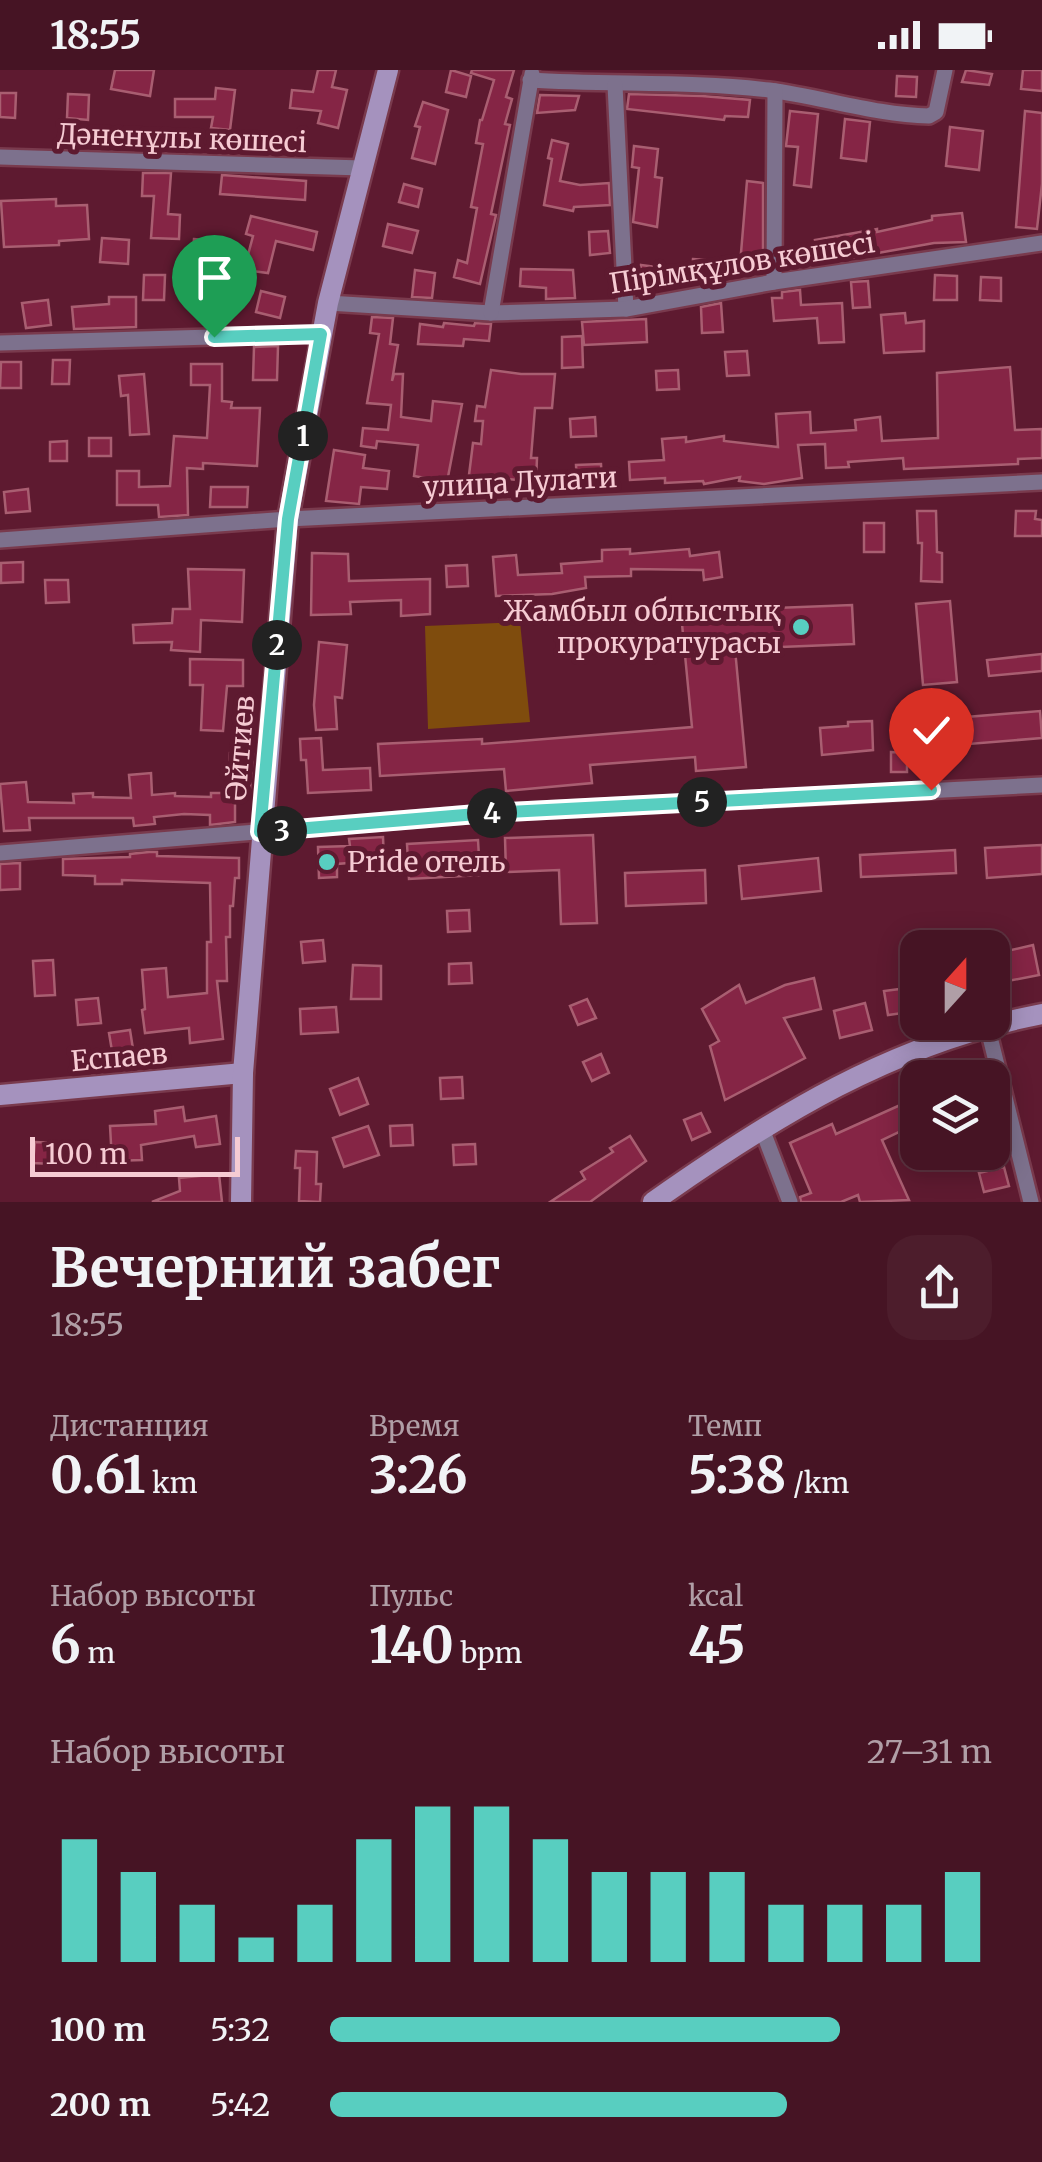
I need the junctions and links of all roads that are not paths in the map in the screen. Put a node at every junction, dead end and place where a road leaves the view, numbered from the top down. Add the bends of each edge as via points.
1 (388, 70) edge
2 (946, 70) edge
3 (531, 75) edge
4 (615, 85) junction
5 (775, 91) junction
6 (0, 157) edge
7 (362, 168) junction
8 (1042, 242) edge
9 (774, 282) junction
10 (328, 303) junction
11 (626, 309) junction
12 (491, 313) junction
13 (321, 334) junction
14 (0, 344) edge
15 (1042, 482) edge
16 (288, 519) junction
17 (0, 540) edge
18 (1042, 785) edge
19 (260, 832) junction
20 (0, 853) edge
21 (1042, 1014) edge
22 (1010, 1020) edge
23 (940, 1040) edge
24 (991, 1040) edge
25 (243, 1073) junction
26 (0, 1095) edge
27 (762, 1130) junction
28 (241, 1202) edge
29 (652, 1202) edge
30 (790, 1202) edge
31 (1031, 1202) edge

1 - 7 street, Әйтиев
2 - 5 street via 936,112 929,116
3 - 4 street
3 - 12 street
4 - 5 street
4 - 11 street
5 - 9 street
6 - 7 street, Дәненұлы көшесі
7 - 10 street, Әйтиев
8 - 9 street, Пірімқұлов көшесі
9 - 11 street, Пірімқұлов көшесі
10 - 12 street, Пірімқұлов көшесі
10 - 13 street, Әйтиев
11 - 12 street, Пірімқұлов көшесі
13 - 14 street
13 - 16 street, Әйтиев
15 - 16 street, улица Дулати
16 - 17 street, улица Дулати
16 - 19 street, Әйтиев
18 - 19 street via 489,813
19 - 20 street
19 - 25 street, Әйтиев
21 - 22 street
23 - 27 street via 835,1085
24 - 31 street
25 - 26 street, Еспаев
25 - 28 street, Әйтиев
27 - 29 street
27 - 30 street

